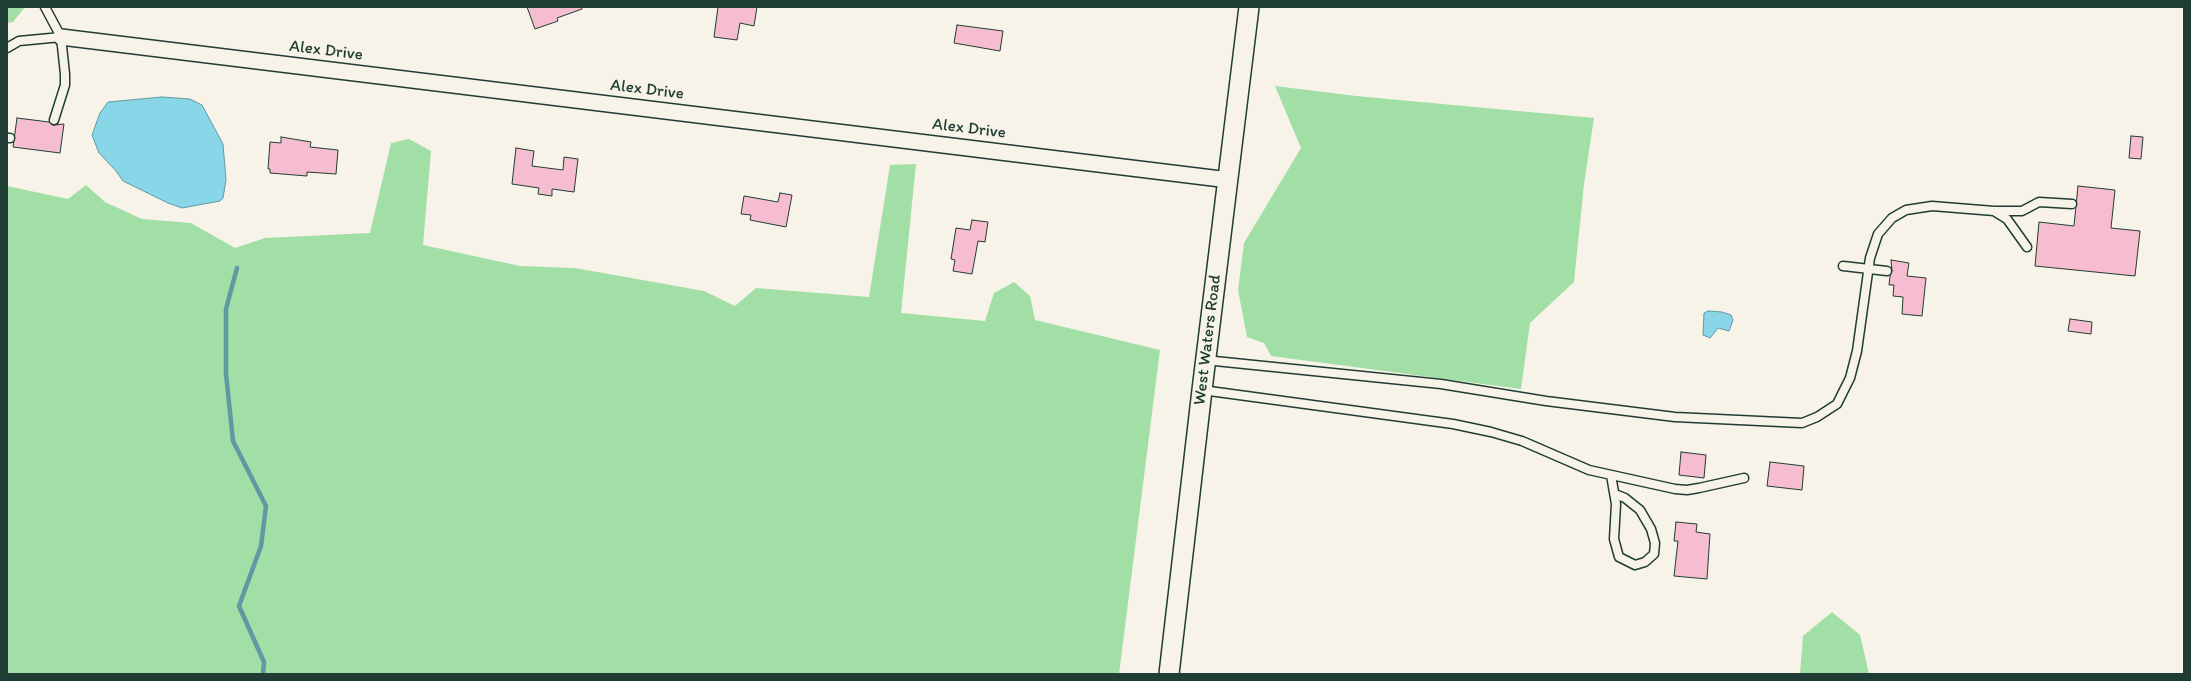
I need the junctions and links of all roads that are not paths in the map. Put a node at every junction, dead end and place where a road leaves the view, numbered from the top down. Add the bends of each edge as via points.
1 (45, 7) edge
2 (1249, 7) edge
3 (61, 38) junction
4 (7, 48) edge
5 (54, 120) dead end
6 (1229, 180) junction
7 (2072, 204) dead end
8 (1994, 211) junction
9 (2026, 246) dead end
10 (1843, 266) dead end
11 (1868, 269) junction
12 (1886, 271) dead end
13 (1205, 360) junction
14 (1202, 390) junction
15 (1611, 475) junction
16 (1744, 478) dead end
17 (1615, 494) junction
18 (1170, 674) edge

1 - 3 lane
2 - 6 street, West Waters Road
3 - 4 lane via 19,42
3 - 5 lane via 65,85
3 - 6 street, Alex Drive
6 - 13 street, West Waters Road
7 - 8 lane via 2039,202 2022,210
8 - 9 lane via 2006,219
8 - 11 lane via 1932,206 1906,210 1892,218 1878,234
10 - 11 lane
11 - 12 lane
11 - 13 lane via 1857,351 1850,378 1837,404 1802,423 1675,417 1546,401 1441,384
13 - 14 street, West Waters Road
14 - 15 lane via 1476,428 1522,441 1589,470
14 - 18 street, West Waters Road
15 - 16 lane via 1687,490
15 - 17 lane
17 - 17 lane via 1614,539 1619,557 1635,565 1645,562 1654,554 1655,543 1651,529 1640,510 1625,498

